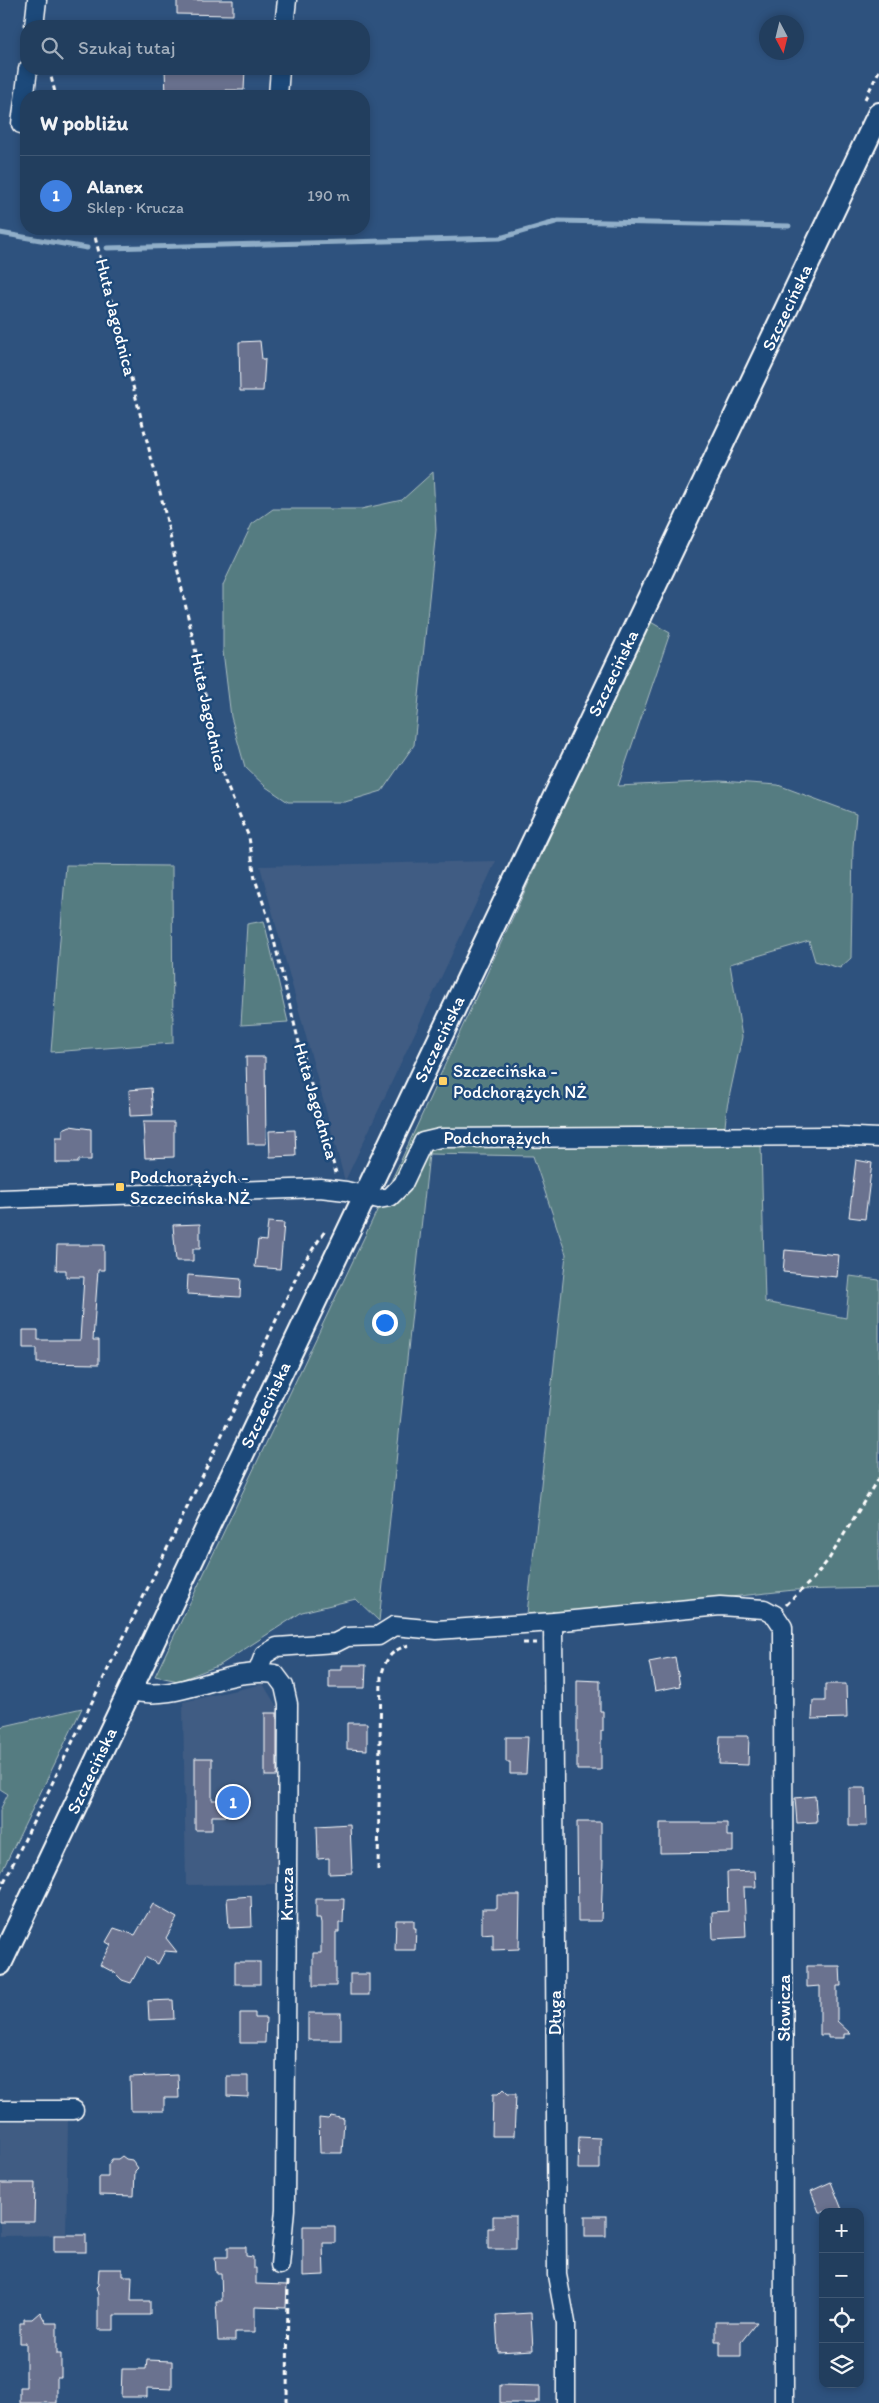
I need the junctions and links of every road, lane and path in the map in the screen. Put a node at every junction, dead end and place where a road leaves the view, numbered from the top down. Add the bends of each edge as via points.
1 (37, 0) edge
2 (287, 0) edge
3 (35, 20) edge
4 (285, 20) edge
5 (879, 71) edge
6 (27, 75) edge
7 (51, 75) edge
8 (280, 75) edge
9 (25, 90) edge
10 (54, 90) edge
11 (278, 90) edge
12 (871, 110) edge
13 (95, 235) edge
14 (879, 1138) edge
15 (338, 1189) junction
16 (365, 1195) junction
17 (0, 1199) edge
18 (327, 1227) dead end
19 (879, 1477) edge
20 (775, 1615) junction
21 (553, 1622) junction
22 (514, 1643) dead end
23 (552, 1643) junction
24 (418, 1644) dead end
25 (258, 1671) junction
26 (131, 1690) junction
27 (378, 1870) dead end
28 (0, 1890) edge
29 (0, 1964) edge
30 (0, 2110) edge
31 (74, 2110) dead end
32 (280, 2265) joint
33 (287, 2403) edge
34 (566, 2403) edge
35 (784, 2403) edge

1 - 3 street
2 - 4 street
5 - 12 path
6 - 9 street
7 - 10 path
8 - 11 street
12 - 16 main road, Szczecińska
13 - 15 path, Huta Jagodnica via 163,504 224,779 249,838 255,879 269,920
14 - 16 street, Podchorążych via 440,1138 423,1142 395,1194 384,1199
15 - 16 street, Podchorążych
15 - 17 street, Podchorążych
16 - 26 main road, Szczecińska
18 - 28 path via 302,1265
19 - 20 path via 829,1559
20 - 21 street via 754,1607 720,1606
20 - 35 street, Słowicza via 783,1627
21 - 23 street, Długa
21 - 25 street via 437,1630 394,1626 378,1636 347,1637 335,1643 276,1648 264,1656
22 - 23 path
23 - 34 street, Długa via 557,2275 566,2322
24 - 27 path via 395,1650 386,1658 380,1676
25 - 26 street via 163,1693
25 - 32 street, Krucza via 275,1674 284,1686 288,1704 286,2210
26 - 29 main road, Szczecińska
30 - 31 street
32 - 33 path via 288,2280

